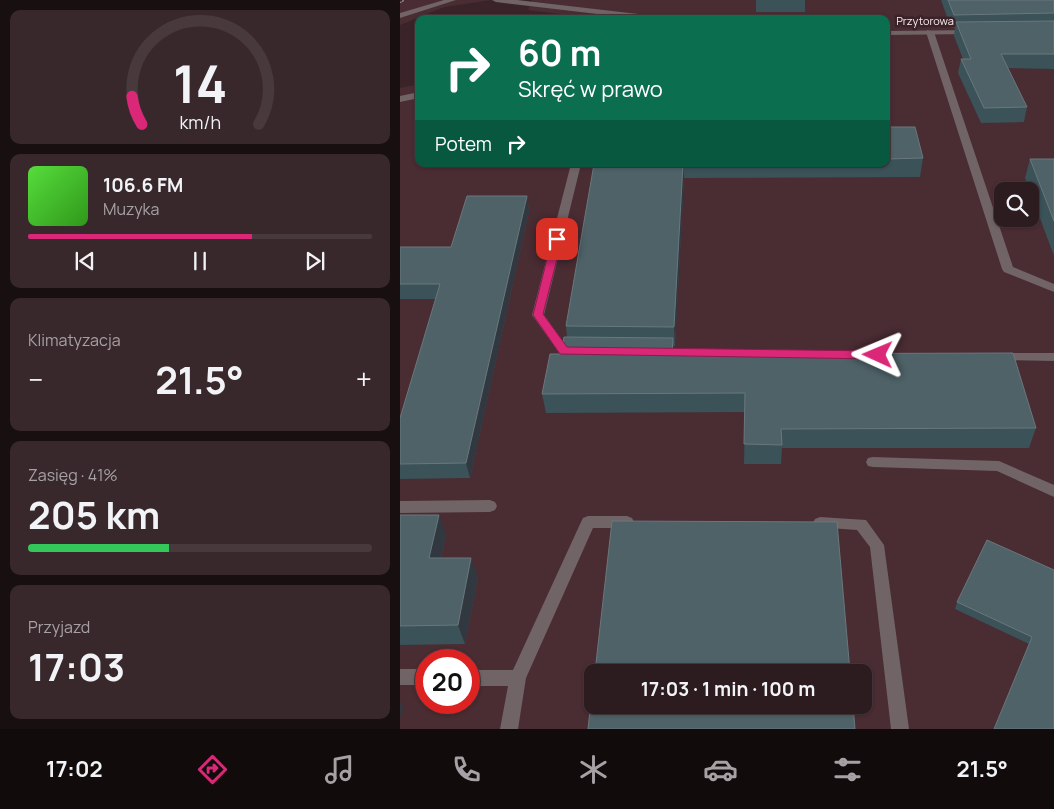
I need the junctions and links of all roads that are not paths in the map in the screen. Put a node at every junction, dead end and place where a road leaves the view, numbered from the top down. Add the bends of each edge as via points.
1 (452, 0) edge
2 (496, 0) edge
3 (629, 15) edge
4 (400, 16) edge
5 (930, 32) junction
6 (978, 32) edge
7 (890, 33) edge
8 (415, 96) edge
9 (400, 99) edge
10 (575, 167) edge
11 (1054, 288) edge
12 (594, 352) edge
13 (644, 352) edge
14 (784, 354) edge
15 (984, 356) edge
16 (1054, 357) edge
17 (873, 462) dead end
18 (1054, 491) edge
19 (490, 506) dead end
20 (400, 507) edge
21 (638, 522) edge
22 (806, 523) edge
23 (400, 677) edge
24 (415, 677) edge
25 (480, 678) edge
26 (518, 678) junction
27 (509, 729) edge
28 (900, 729) edge

1 - 4 street
2 - 3 street
5 - 6 street, Przytorowa
5 - 7 street, Przytorowa
5 - 11 street via 1008,269
8 - 9 street
10 - 12 street via 538,315 564,351
13 - 14 street
15 - 16 street
17 - 18 street via 999,466
19 - 20 street
21 - 26 street via 588,522
22 - 28 street via 861,524 877,545
23 - 24 street
25 - 26 street
26 - 27 street

